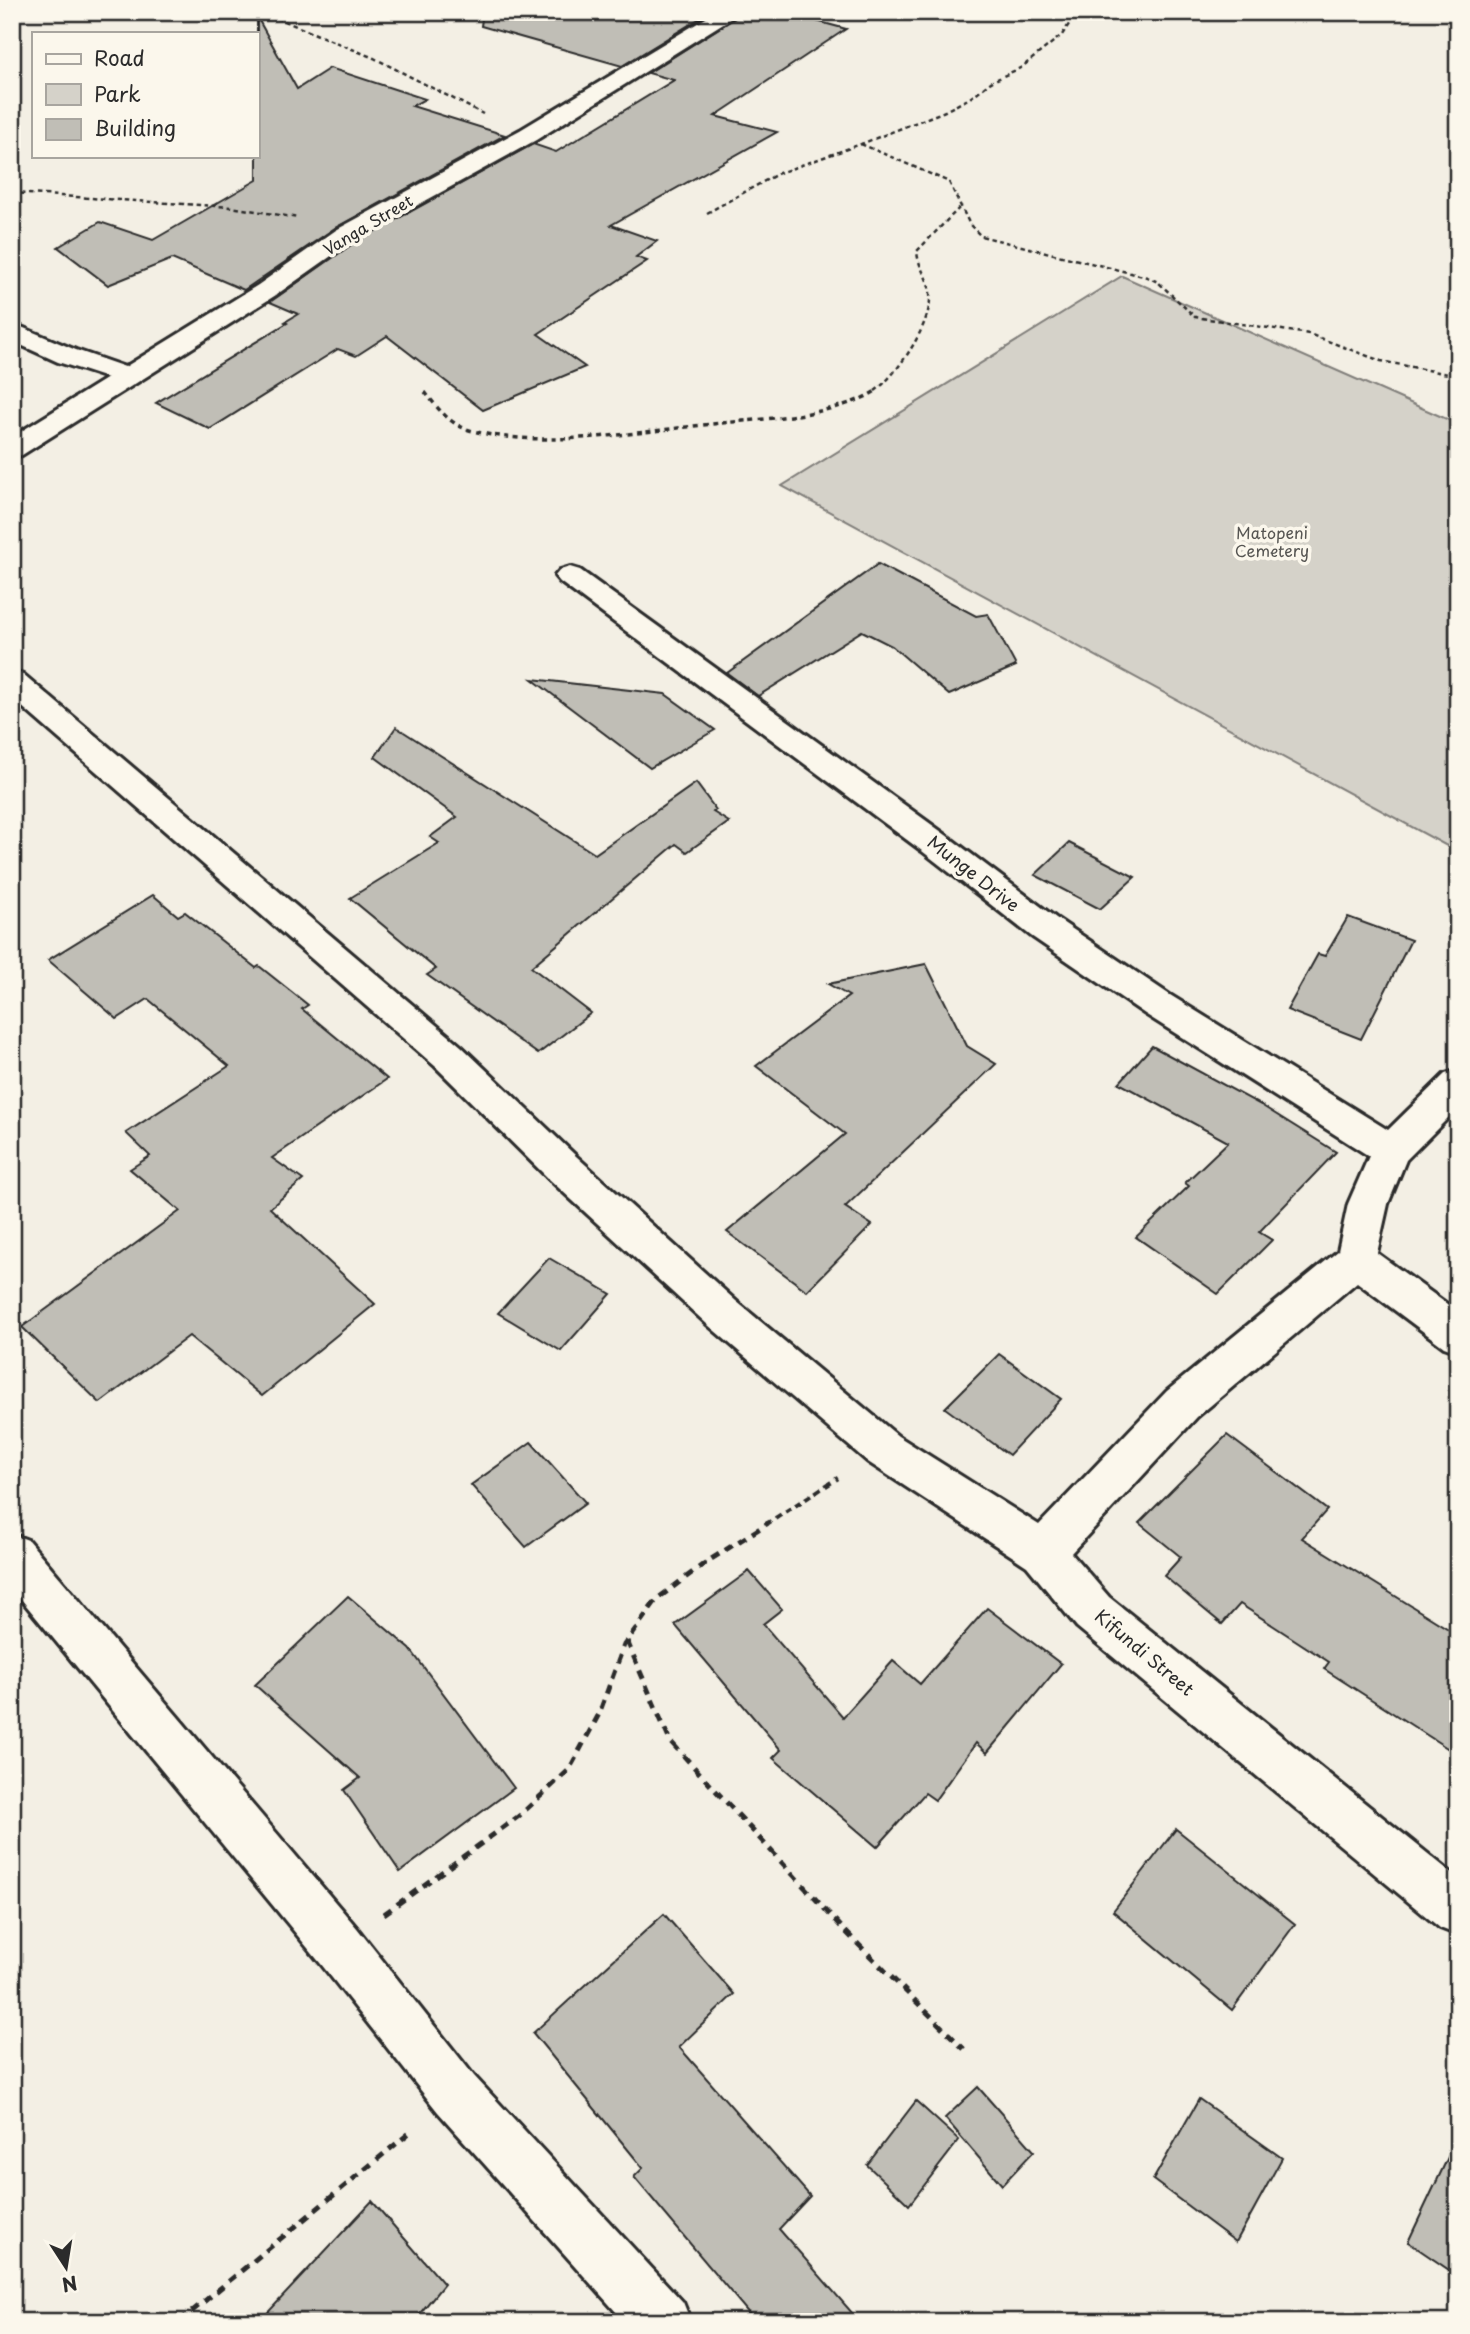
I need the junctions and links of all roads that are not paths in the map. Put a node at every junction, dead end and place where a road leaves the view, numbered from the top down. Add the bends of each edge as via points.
1 (731, 12) edge
2 (12, 331) edge
3 (130, 377) junction
4 (12, 449) edge
5 (570, 576) dead end
6 (12, 681) edge
7 (1458, 1084) edge
8 (1391, 1151) junction
9 (1356, 1259) junction
10 (1458, 1335) edge
11 (1043, 1552) junction
12 (12, 1554) edge
13 (1458, 1910) edge
14 (663, 2322) edge

1 - 3 street, Vanga Street via 528,135 345,235
2 - 3 street
3 - 4 street, Vanga Street
5 - 8 street, Munge Drive via 1031,918
6 - 11 street, Kifundi Street via 448,1056 722,1312 883,1449
7 - 8 street
8 - 9 street via 1368,1204
9 - 10 street
9 - 11 street via 1182,1404
11 - 13 street, Kifundi Street via 1093,1612
12 - 14 street via 456,2094

